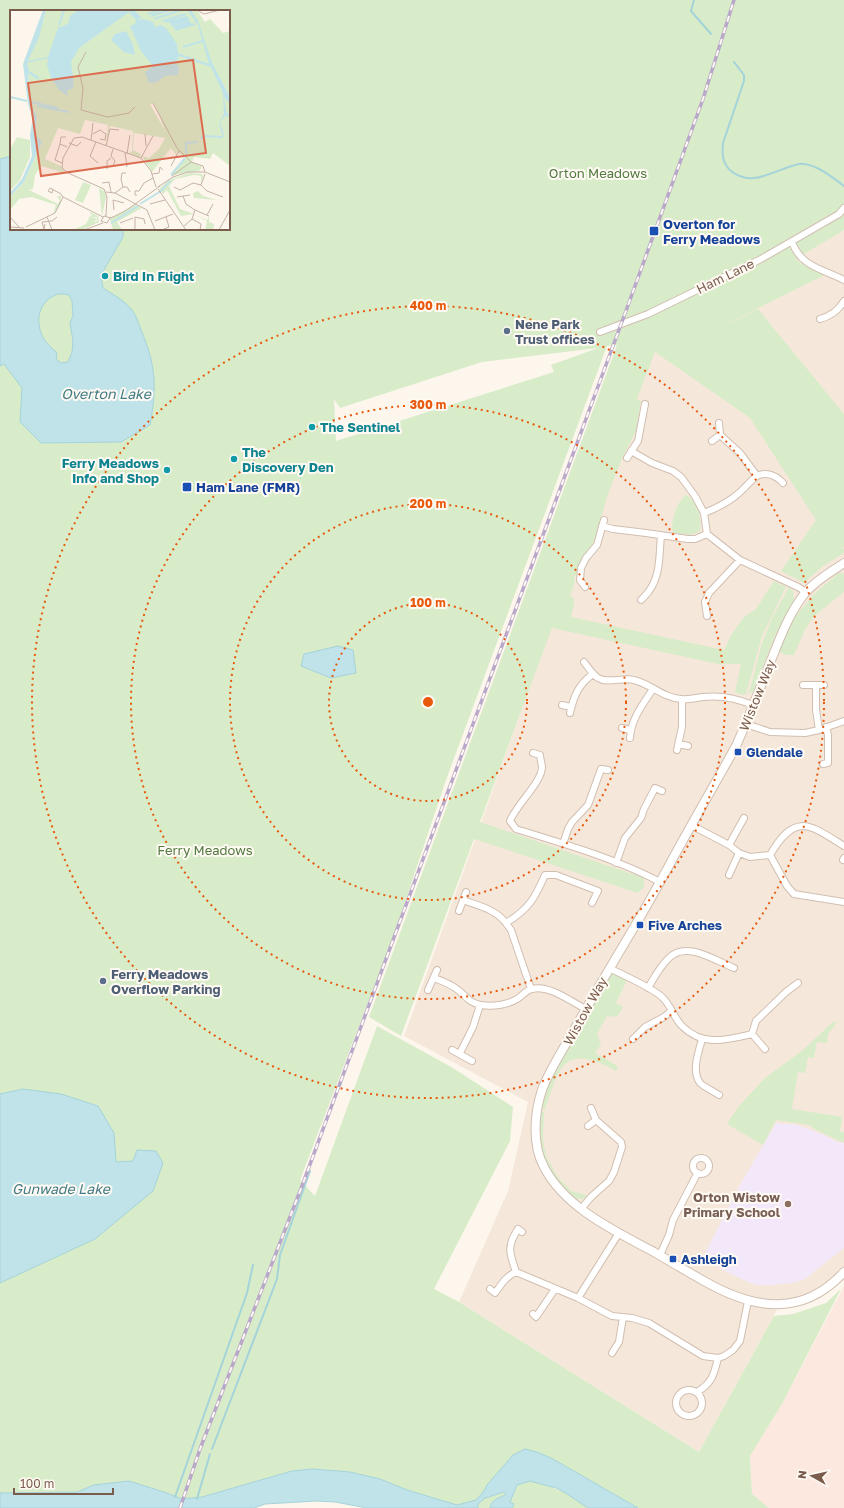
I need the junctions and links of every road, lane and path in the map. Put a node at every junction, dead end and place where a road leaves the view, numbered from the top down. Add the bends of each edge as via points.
1 (844, 208) edge
2 (792, 242) junction
3 (844, 280) edge
4 (844, 301) edge
5 (820, 320) dead end
6 (600, 332) dead end
7 (645, 404) dead end
8 (719, 423) dead end
9 (720, 436) junction
10 (712, 440) dead end
11 (631, 451) junction
12 (627, 458) dead end
13 (757, 476) junction
14 (783, 482) dead end
15 (704, 513) junction
16 (604, 520) dead end
17 (602, 526) junction
18 (707, 534) junction
19 (661, 536) junction
20 (740, 560) junction
21 (844, 563) edge
22 (586, 587) dead end
23 (806, 592) junction
24 (641, 600) dead end
25 (707, 616) dead end
26 (584, 662) dead end
27 (593, 674) junction
28 (803, 685) dead end
29 (816, 685) junction
30 (824, 685) dead end
31 (653, 689) junction
32 (682, 700) junction
33 (562, 705) dead end
34 (753, 705) junction
35 (844, 721) edge
36 (746, 724) junction
37 (826, 727) junction
38 (622, 728) dead end
39 (631, 730) junction
40 (818, 730) junction
41 (630, 738) dead end
42 (688, 746) dead end
43 (539, 753) dead end
44 (823, 764) dead end
45 (594, 768) dead end
46 (662, 791) dead end
47 (744, 818) dead end
48 (691, 825) junction
49 (563, 844) junction
50 (729, 845) junction
51 (844, 846) edge
52 (739, 853) junction
53 (770, 855) junction
54 (616, 863) junction
55 (729, 876) dead end
56 (660, 882) junction
57 (466, 892) dead end
58 (463, 900) junction
59 (844, 902) edge
60 (592, 903) dead end
61 (459, 911) dead end
62 (506, 922) junction
63 (609, 968) junction
64 (734, 968) dead end
65 (437, 970) dead end
66 (434, 978) junction
67 (798, 983) dead end
68 (648, 988) junction
69 (531, 989) junction
70 (428, 990) dead end
71 (480, 1005) junction
72 (586, 1010) junction
73 (672, 1011) junction
74 (752, 1034) junction
75 (633, 1039) dead end
76 (702, 1039) junction
77 (765, 1049) dead end
78 (452, 1050) dead end
79 (460, 1053) junction
80 (472, 1061) dead end
81 (719, 1095) dead end
82 (591, 1108) dead end
83 (596, 1120) junction
84 (588, 1126) dead end
85 (697, 1174) dead end
86 (581, 1209) junction
87 (522, 1232) dead end
88 (619, 1233) junction
89 (660, 1255) junction
90 (516, 1272) junction
91 (844, 1272) edge
92 (554, 1289) junction
93 (494, 1293) dead end
94 (578, 1298) junction
95 (748, 1301) junction
96 (536, 1317) dead end
97 (623, 1317) junction
98 (612, 1353) dead end
99 (718, 1358) junction
100 (697, 1392) junction

1 - 2 street, Ham Lane via 839,214
2 - 3 street via 803,260
2 - 6 street, Ham Lane via 648,314
4 - 5 street via 830,320
7 - 11 street via 638,441
8 - 9 street
9 - 10 street
9 - 13 street via 740,453
11 - 12 street
11 - 15 street via 652,463 674,471 695,496
13 - 14 street via 773,475
13 - 15 street via 739,494
15 - 18 street
16 - 17 street
17 - 19 street
17 - 22 street via 596,545 581,568 580,580
18 - 19 street via 695,539
18 - 20 street
19 - 24 street via 657,574 650,590
20 - 23 street
20 - 25 street via 709,593 705,602
21 - 23 street, Wistow Way via 822,577
23 - 34 street, Wistow Way via 782,631
26 - 27 street
27 - 31 street via 607,680 632,679
27 - 33 street via 577,691 571,710
28 - 29 street
29 - 30 street
29 - 40 street
31 - 32 street
31 - 39 street via 638,712
32 - 34 street via 708,697 735,698
32 - 42 street via 682,727 678,747
34 - 36 street, Wistow Way
35 - 37 street
36 - 40 street via 770,732
36 - 48 street, Wistow Way
37 - 40 street
37 - 44 street via 828,763
38 - 39 street
39 - 41 street
43 - 49 street via 542,768 536,784 513,813 510,821 516,828
45 - 49 street via 604,770 588,805 572,822
46 - 54 street via 652,788 641,818 625,838
47 - 50 street
48 - 50 street
48 - 56 street, Wistow Way
49 - 54 street
50 - 52 street
51 - 53 street via 814,827 799,826 788,830
52 - 53 street via 750,857
52 - 55 street
53 - 59 street via 794,894
54 - 56 street
56 - 63 street, Wistow Way
57 - 58 street
58 - 61 street
58 - 62 street via 492,910
60 - 62 street via 598,891 556,875 545,875 534,899
62 - 69 street
63 - 68 street
63 - 72 street, Wistow Way
64 - 68 street via 700,953 687,950 676,952
65 - 66 street
66 - 70 street
66 - 71 street via 452,986 467,999
67 - 74 street via 756,1021
68 - 73 street via 663,997
69 - 71 street via 516,1000 503,1005
69 - 72 street via 557,993
71 - 79 street
72 - 86 street, Wistow Way via 542,1090 535,1132 543,1166 554,1184
73 - 75 street via 644,1027
73 - 76 street via 682,1026
74 - 76 street via 722,1041
74 - 77 street
76 - 81 street via 696,1066 697,1075 700,1083
78 - 79 street
79 - 80 street
82 - 83 street
83 - 84 street
83 - 86 street via 621,1142 622,1147 609,1181
85 - 89 street via 673,1220 670,1235
86 - 88 street, Wistow Way
87 - 90 street via 518,1229 511,1239 510,1254
88 - 89 street, Wistow Way
88 - 94 street
89 - 95 street, Wistow Way via 710,1284
90 - 92 street
90 - 93 street via 504,1280
91 - 95 street, Wistow Way via 824,1290 794,1303 764,1305
92 - 94 street
92 - 96 street
94 - 97 street via 612,1316
95 - 99 street via 740,1341 733,1350
97 - 98 street via 619,1342
97 - 99 street via 649,1323 703,1356
99 - 100 street via 712,1379 707,1386
100 - 100 street via 702,1400 700,1409 694,1415 681,1414 675,1403 677,1395 689,1389

